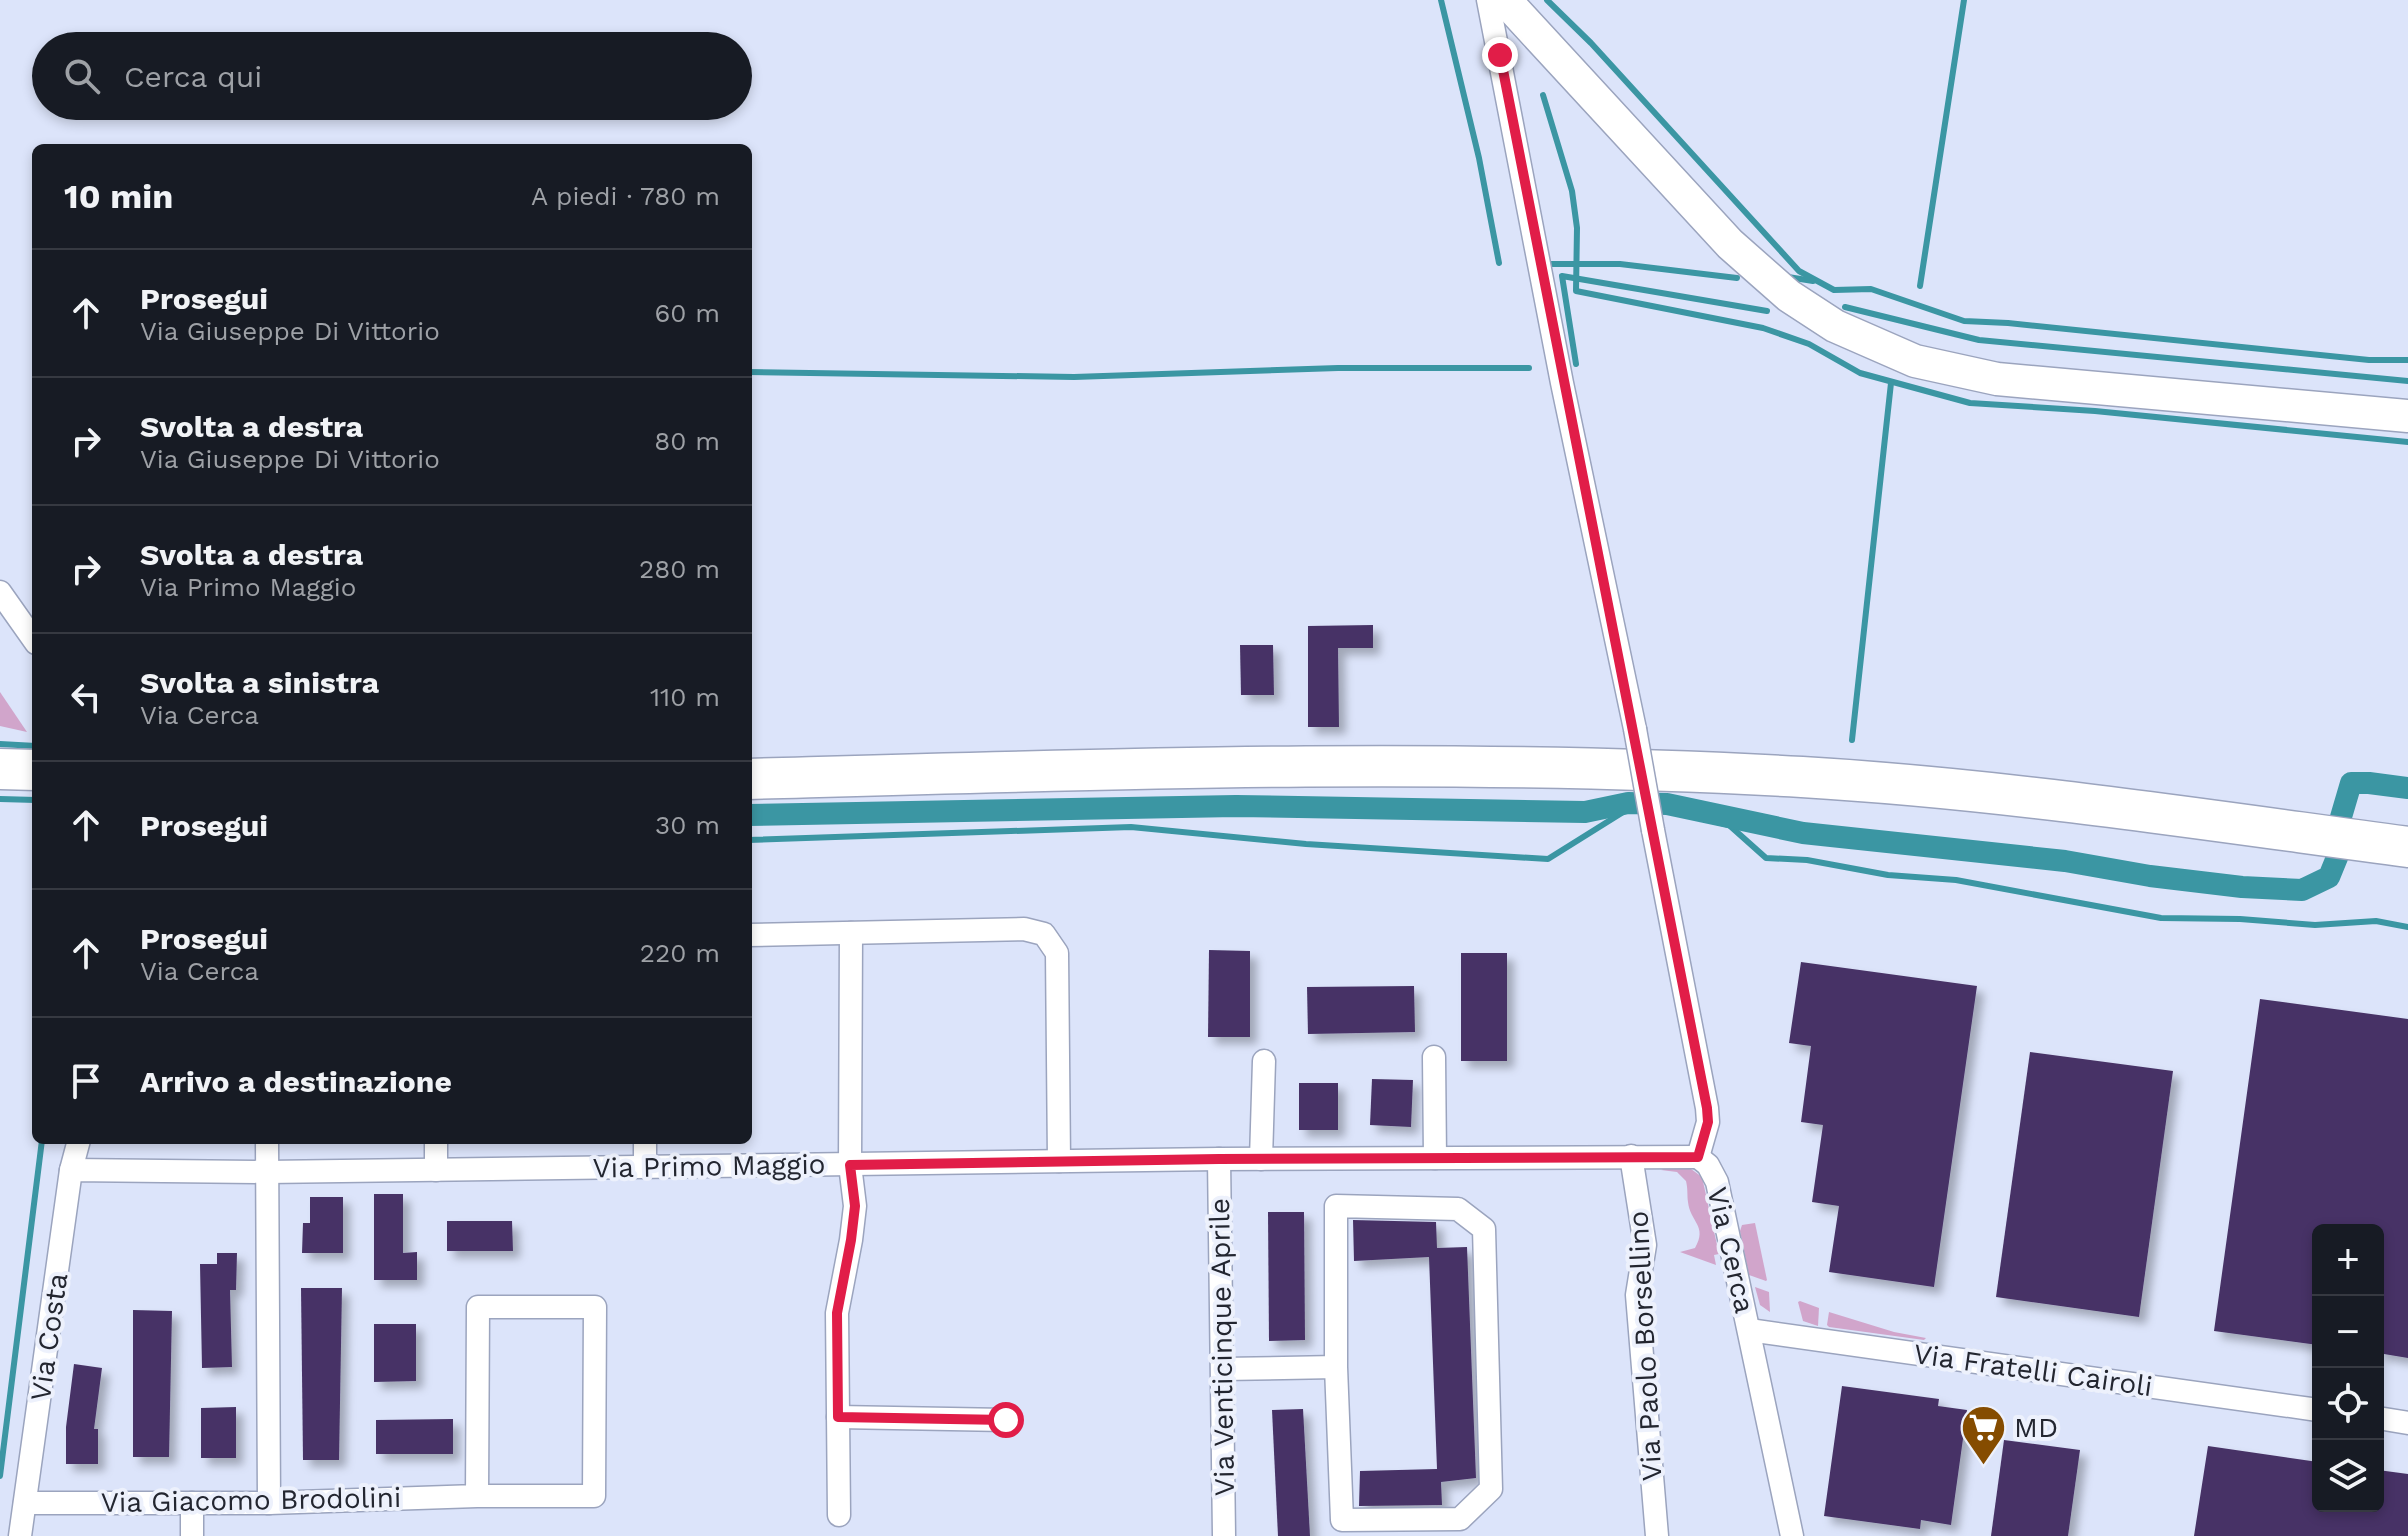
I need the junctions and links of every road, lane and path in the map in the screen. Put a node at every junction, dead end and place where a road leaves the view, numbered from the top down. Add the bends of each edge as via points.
1 (1488, 0) edge
2 (1505, 0) edge
3 (2408, 416) edge
4 (0, 592) edge
5 (32, 637) edge
6 (0, 769) edge
7 (32, 770) edge
8 (752, 779) edge
9 (2408, 847) edge
10 (851, 933) junction
11 (752, 935) edge
12 (1434, 1057) dead end
13 (1264, 1061) dead end
14 (78, 1144) edge
15 (267, 1144) edge
16 (436, 1144) edge
17 (645, 1144) edge
18 (1631, 1156) junction
19 (1698, 1157) junction
20 (1435, 1158) junction
21 (1219, 1159) junction
22 (1261, 1159) junction
23 (1059, 1161) junction
24 (850, 1165) junction
25 (645, 1167) junction
26 (71, 1170) junction
27 (436, 1170) junction
28 (267, 1172) junction
29 (1749, 1330) junction
30 (1336, 1367) junction
31 (1223, 1369) junction
32 (2312, 1409) edge
33 (838, 1417) junction
34 (2384, 1419) edge
35 (1006, 1420) dead end
36 (2408, 1423) edge
37 (477, 1496) junction
38 (25, 1503) junction
39 (192, 1503) junction
40 (269, 1503) junction
41 (839, 1515) dead end
42 (20, 1536) edge
43 (192, 1536) edge
44 (1224, 1536) edge
45 (1657, 1536) edge
46 (1792, 1536) edge

1 - 19 street, Via Cerca, bridge via 1707,1108
2 - 3 main road via 1730,244 1789,296 1835,326 1915,361 1997,379
4 - 5 street
6 - 7 highway
8 - 9 highway via 1104,769 1505,767 1799,777 1944,787
10 - 11 street
10 - 23 street via 1024,929 1044,934 1057,953
10 - 24 street
12 - 20 street
13 - 22 street
14 - 26 street, Via Costa
15 - 28 street
16 - 27 street
17 - 25 street
18 - 19 street, Via Primo Maggio
18 - 20 street, Via Primo Maggio
18 - 45 street, Via Paolo Borsellino via 1645,1245 1637,1295
19 - 29 street, Via Cerca via 1717,1182
20 - 22 street, Via Primo Maggio
21 - 22 street, Via Primo Maggio
21 - 23 street, Via Primo Maggio
21 - 31 street, Via Venticinque Aprile
23 - 24 street, Via Primo Maggio
24 - 25 street, Via Primo Maggio
24 - 33 street via 855,1206 837,1313
25 - 27 street, Via Primo Maggio
26 - 28 street, Via Primo Maggio
26 - 38 street, Via Costa
27 - 28 street, Via Primo Maggio
28 - 40 street
29 - 32 street, Via Fratelli Cairoli
29 - 46 street, Via Cerca
30 - 30 street via 1336,1206 1458,1209 1484,1229 1491,1489 1460,1519 1342,1520
30 - 31 street
31 - 44 street, Via Venticinque Aprile
33 - 35 street
33 - 41 street
34 - 36 street
37 - 37 street, Via Giacomo Brodolini via 594,1496 595,1307 478,1307
37 - 40 street, Via Giacomo Brodolini
38 - 39 street, Via Giacomo Brodolini
38 - 42 street, Via Costa
39 - 40 street, Via Giacomo Brodolini
39 - 43 street

